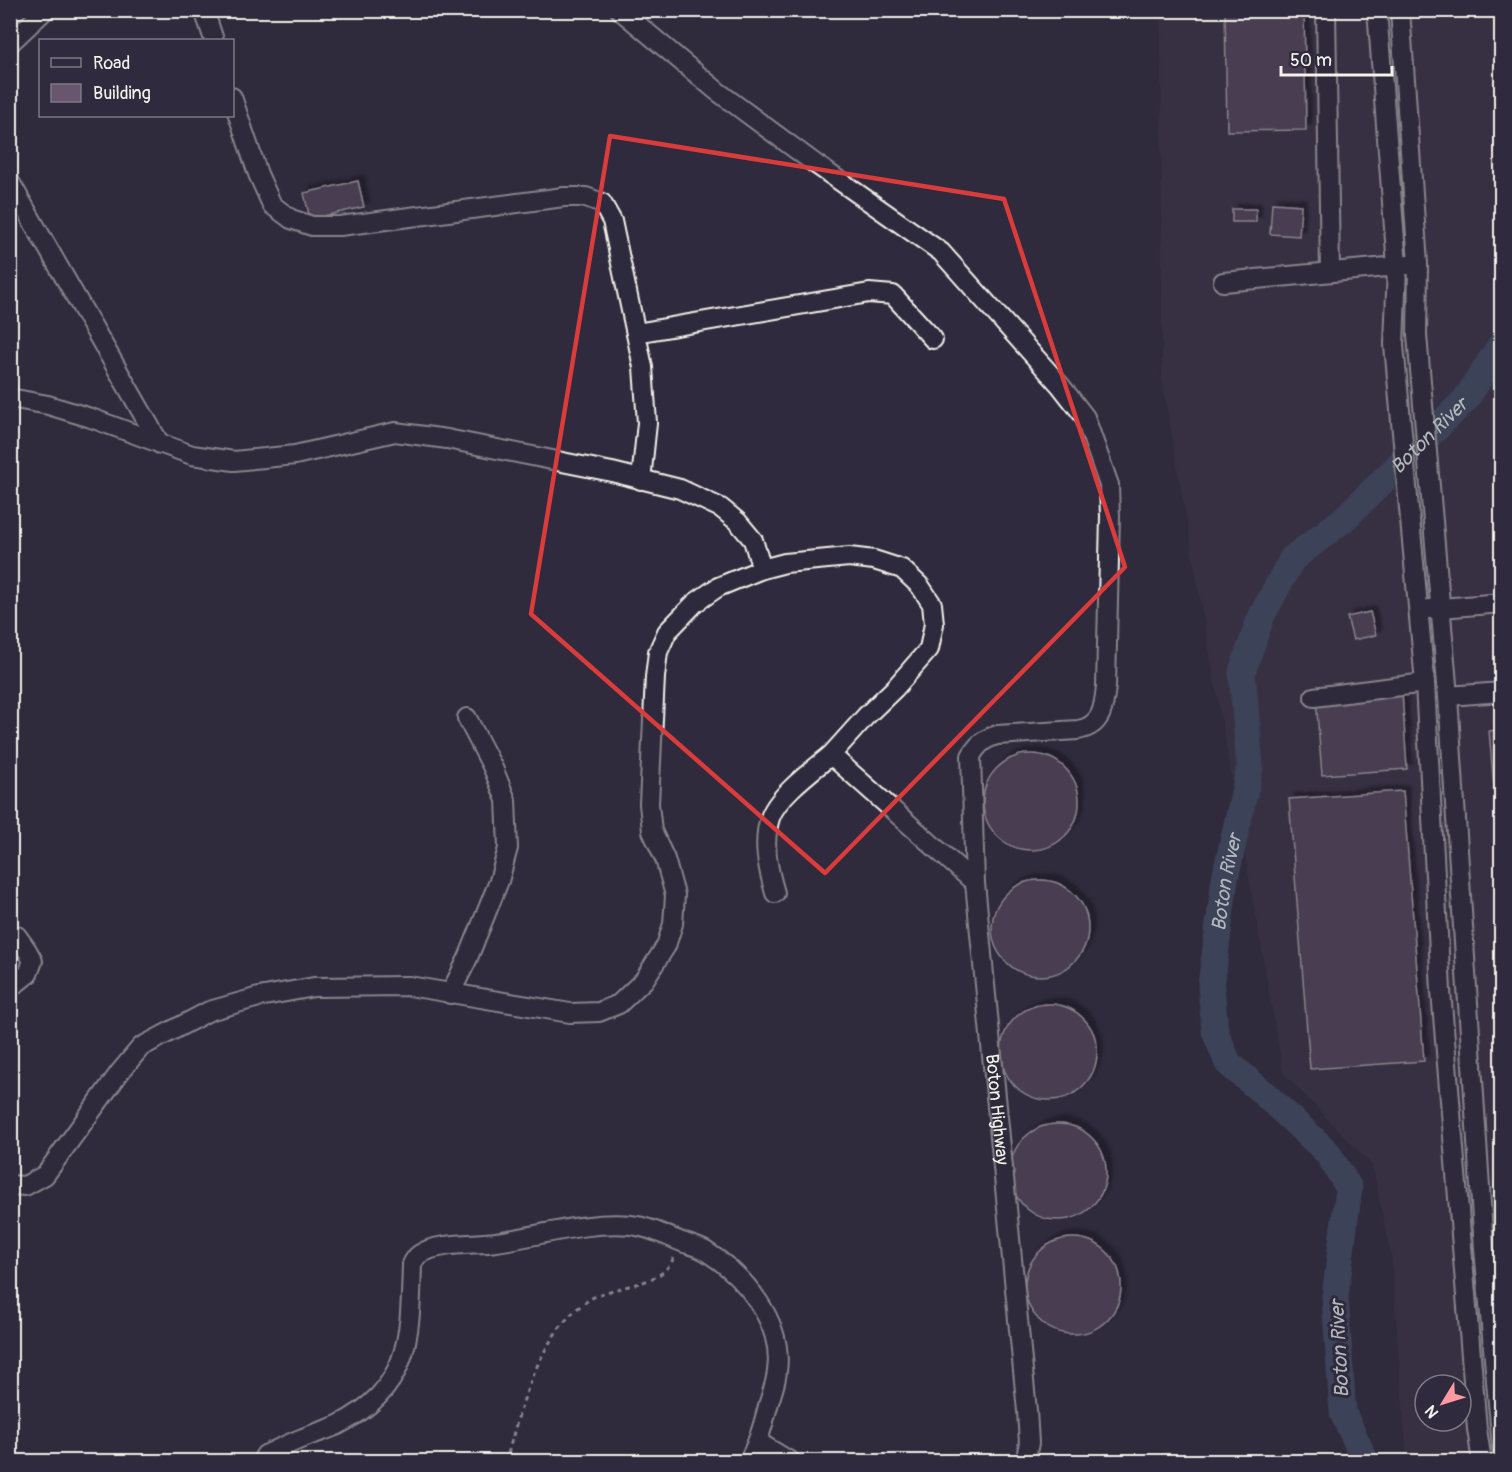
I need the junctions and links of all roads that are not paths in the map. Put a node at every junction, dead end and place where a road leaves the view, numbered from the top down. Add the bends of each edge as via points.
1 (45, 10) edge
2 (204, 10) edge
3 (620, 10) edge
4 (1326, 10) edge
5 (1377, 10) edge
6 (1400, 10) edge
7 (214, 39) edge
8 (10, 43) edge
9 (234, 103) edge
10 (10, 182) edge
11 (1418, 264) junction
12 (1397, 266) junction
13 (1330, 272) junction
14 (1223, 282) dead end
15 (636, 333) junction
16 (933, 339) dead end
17 (10, 398) edge
18 (160, 444) junction
19 (641, 480) junction
20 (762, 569) junction
21 (1502, 603) edge
22 (1441, 608) junction
23 (1419, 609) junction
24 (1425, 683) junction
25 (1502, 692) edge
26 (1448, 696) junction
27 (1314, 697) dead end
28 (467, 718) dead end
29 (831, 755) junction
30 (975, 882) junction
31 (774, 893) dead end
32 (10, 936) edge
33 (10, 988) edge
34 (450, 994) junction
35 (10, 1185) edge
36 (1493, 1249) edge
37 (1502, 1447) edge
38 (766, 1450) edge
39 (262, 1461) edge
40 (748, 1461) edge
41 (791, 1461) edge
42 (1025, 1461) edge
43 (1482, 1461) edge

1 - 8 street
2 - 7 street
3 - 30 street, Boton Highway via 717,91 941,252 1085,417 1108,485 1104,706 1089,728 997,735 976,748 971,756
4 - 13 street
5 - 12 street
6 - 11 street
9 - 15 street via 272,205 291,219 312,226 340,226 564,197 586,197 602,203 612,221
10 - 18 street
11 - 12 street
11 - 22 street via 1417,335
12 - 13 street
12 - 23 street via 1394,345
13 - 14 street
15 - 16 street via 869,293 893,295
15 - 19 street via 647,423
17 - 18 street via 91,418
18 - 19 street via 192,455 234,461 295,455 395,432 447,439
19 - 20 street via 680,489 721,508 753,540
20 - 29 street via 849,557 874,560 902,569 932,604 934,624 929,649
20 - 34 street via 718,587 695,603 668,632 658,652 649,804 652,831 675,895 673,924 666,946 644,981 619,1004 599,1012 570,1013
21 - 22 street
22 - 23 street
22 - 26 street
23 - 24 street
24 - 27 street
24 - 43 street via 1441,991
25 - 26 street
26 - 36 street
28 - 34 street via 506,800 508,848 499,881
29 - 30 street
29 - 31 street via 784,797 770,817 767,865
30 - 42 street, Boton Highway via 1027,1411 1029,1443
32 - 33 street via 17,936 33,961 28,974
34 - 35 street via 409,986 314,987 209,1011 141,1047 45,1175 25,1186
36 - 37 street
38 - 39 street via 777,1355 765,1313 749,1288 705,1250 655,1229 605,1225 418,1254 412,1264 407,1339 398,1371 380,1398 337,1425 265,1455
38 - 40 street
38 - 41 street

